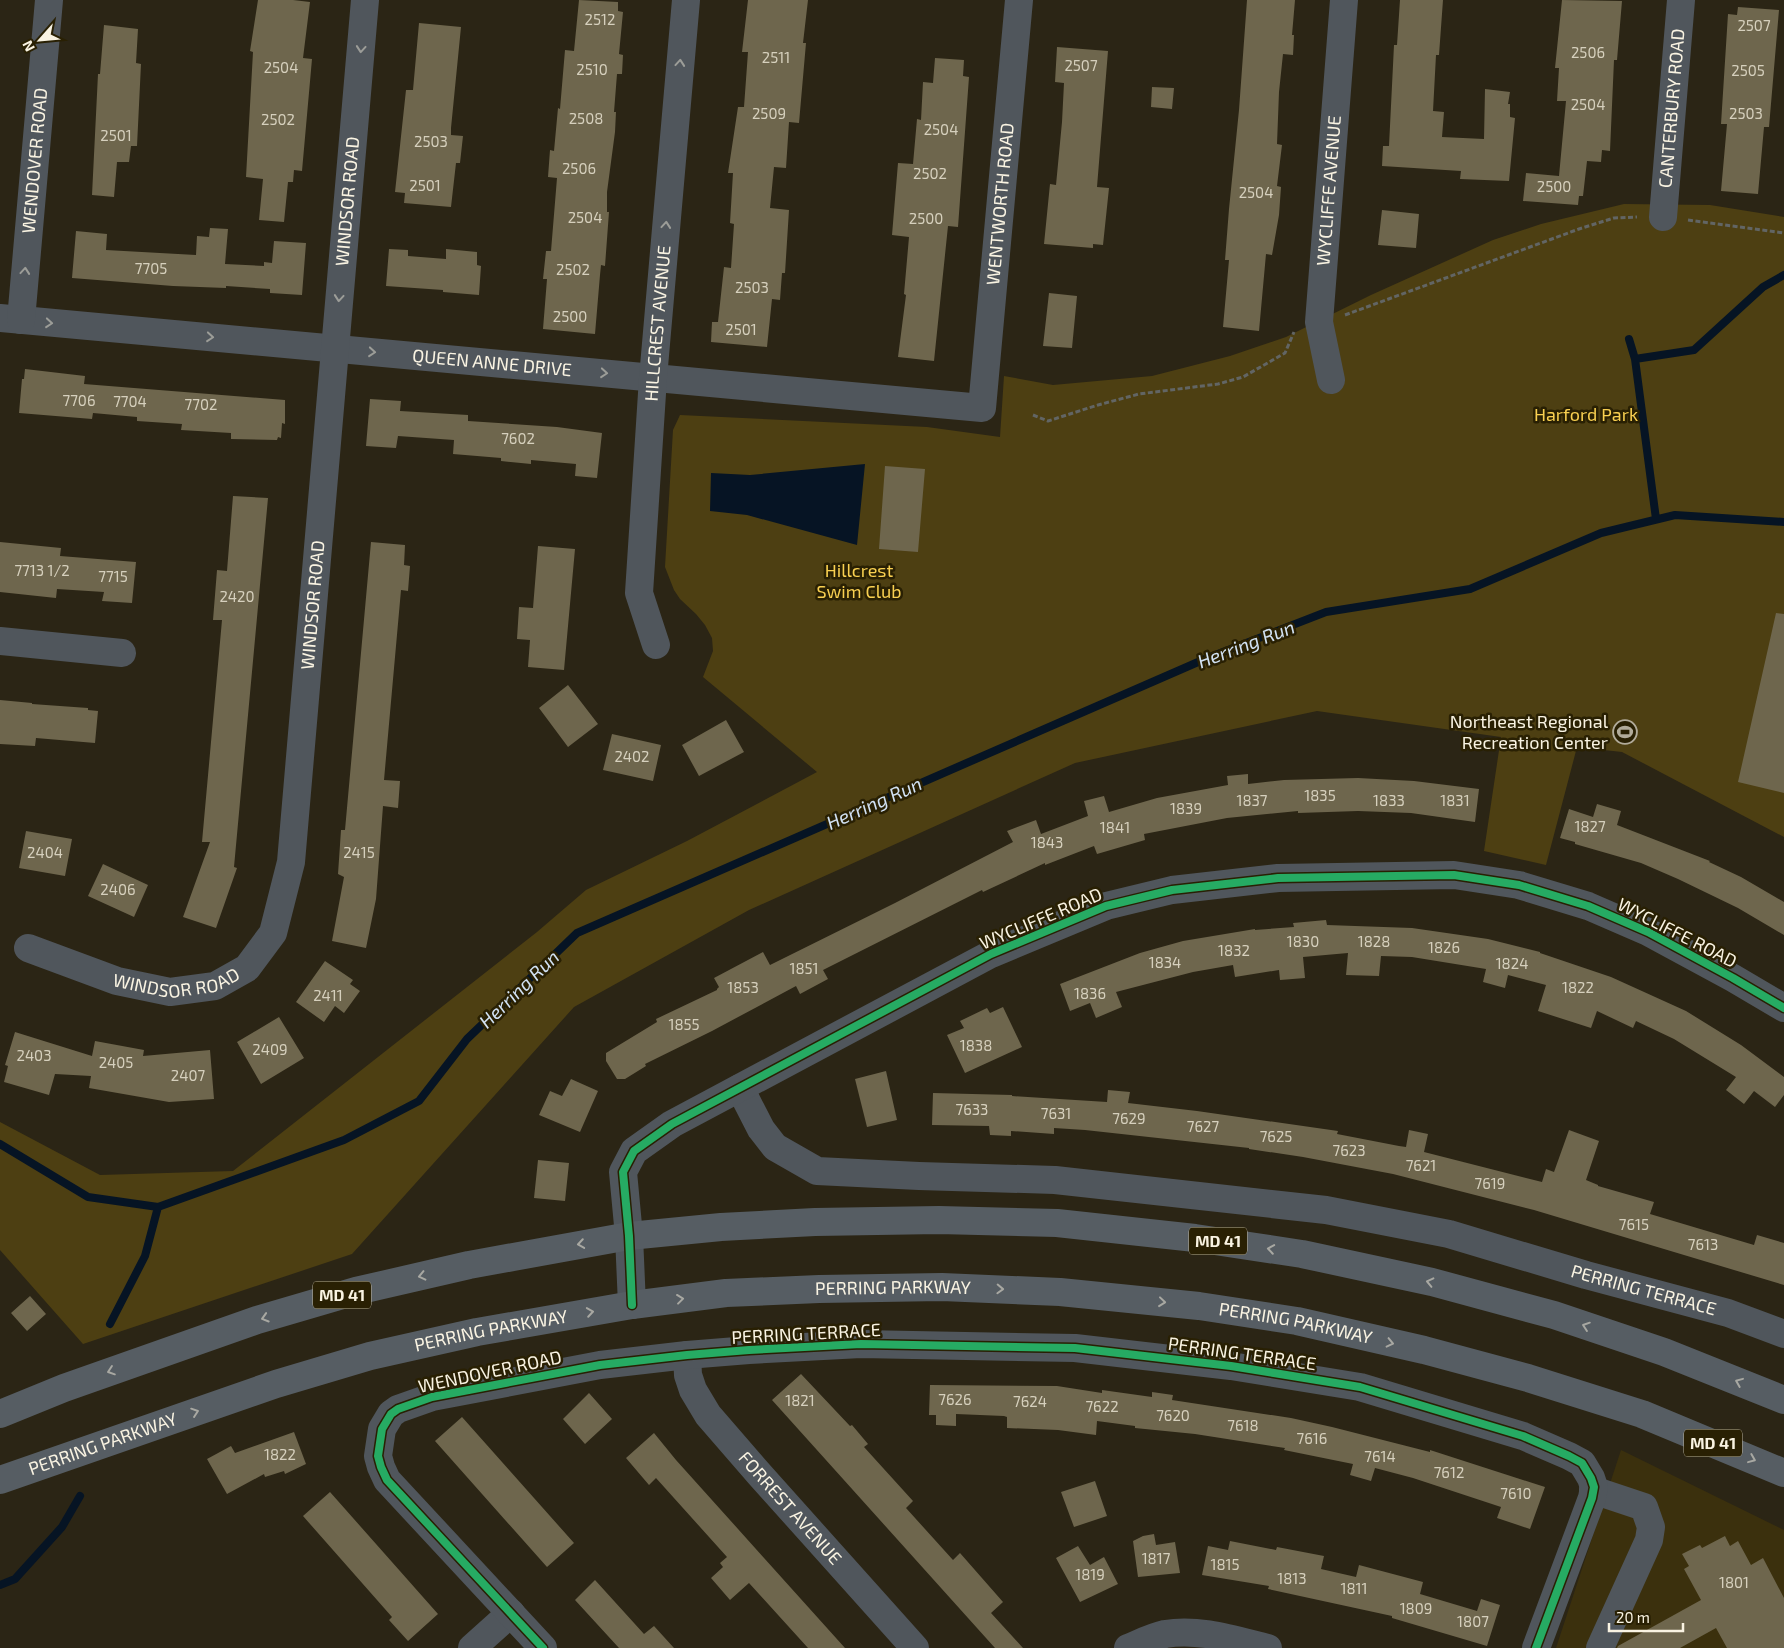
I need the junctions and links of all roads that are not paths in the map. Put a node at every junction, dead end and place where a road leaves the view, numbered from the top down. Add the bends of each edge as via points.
1 (49, 0) edge
2 (365, 0) edge
3 (686, 0) edge
4 (1019, 0) edge
5 (1344, 0) edge
6 (1681, 0) edge
7 (1663, 217) road end
8 (11, 319) edge
9 (335, 348) junction
10 (653, 378) junction
11 (1332, 380) dead end
12 (982, 408) joint
13 (0, 641) edge
14 (656, 646) dead end
15 (122, 653) dead end
16 (28, 948) dead end
17 (1784, 1008) edge
18 (740, 1088) junction
19 (629, 1236) junction
20 (632, 1305) junction
21 (1784, 1334) edge
22 (687, 1355) junction
23 (64, 1388) junction
24 (1784, 1400) edge
25 (0, 1407) edge
26 (0, 1414) edge
27 (1784, 1473) edge
28 (0, 1480) edge
29 (1593, 1490) junction
30 (511, 1613) junction
31 (472, 1648) edge
32 (543, 1648) edge
33 (915, 1648) edge
34 (1128, 1648) edge
35 (1268, 1648) edge
36 (1536, 1648) edge
37 (1600, 1648) edge

8 -> 1 street, WENDOVER ROAD
2 -> 9 street, WINDSOR ROAD
10 -> 3 street, HILLCREST AVENUE
4 - 12 street, WENTWORTH ROAD
5 - 11 street, WYCLIFFE AVENUE via 1319,322
6 - 7 street, CANTERBURY ROAD
8 -> 9 street, QUEEN ANNE DRIVE
9 -> 10 street, QUEEN ANNE DRIVE
9 - 16 street, WINDSOR ROAD via 291,862 273,934 247,968 214,986 170,992 116,981
10 - 12 street, QUEEN ANNE DRIVE
10 - 14 street, HILLCREST AVENUE via 639,593
13 - 15 street
17 - 18 street, WYCLIFFE ROAD via 1648,932 1588,906 1519,885 1454,874 1278,878 1172,890 1106,906 991,954
18 - 19 street, WYCLIFFE ROAD via 672,1124 634,1151 623,1172
18 - 21 street, PERRING TERRACE via 761,1129 775,1147 817,1171 1055,1180 1326,1210 1449,1234 1586,1275 1728,1312
19 - 20 street, WYCLIFFE ROAD
19 -> 23 main road, MD 41 via 469,1265 356,1291 257,1320
24 -> 19 main road, MD 41 via 1664,1352 1554,1315 1432,1282 1302,1254 1195,1238 1057,1223 939,1220 815,1222
20 -> 27 main road, PERRING PARKWAY / MD 41 via 726,1294 942,1287 1060,1292 1199,1306 1297,1321 1528,1378 1642,1414
28 -> 20 main road, PERRING PARKWAY / MD 41 via 276,1384 370,1356 476,1332
22 - 29 street, PERRING TERRACE via 861,1344 1065,1348 1232,1366 1360,1387 1523,1436 1582,1463 1591,1478
22 - 30 street, WENDOVER ROAD via 600,1365 432,1397 391,1414 379,1438 380,1467 387,1480
22 - 33 street, FORREST AVENUE via 693,1390 708,1414
23 - 25 main road
23 - 26 main road, MD 41
29 - 36 street
29 - 37 street via 1644,1507 1652,1527
30 - 31 street
30 - 32 street, WENDOVER ROAD
34 - 35 street via 1166,1634 1205,1633

